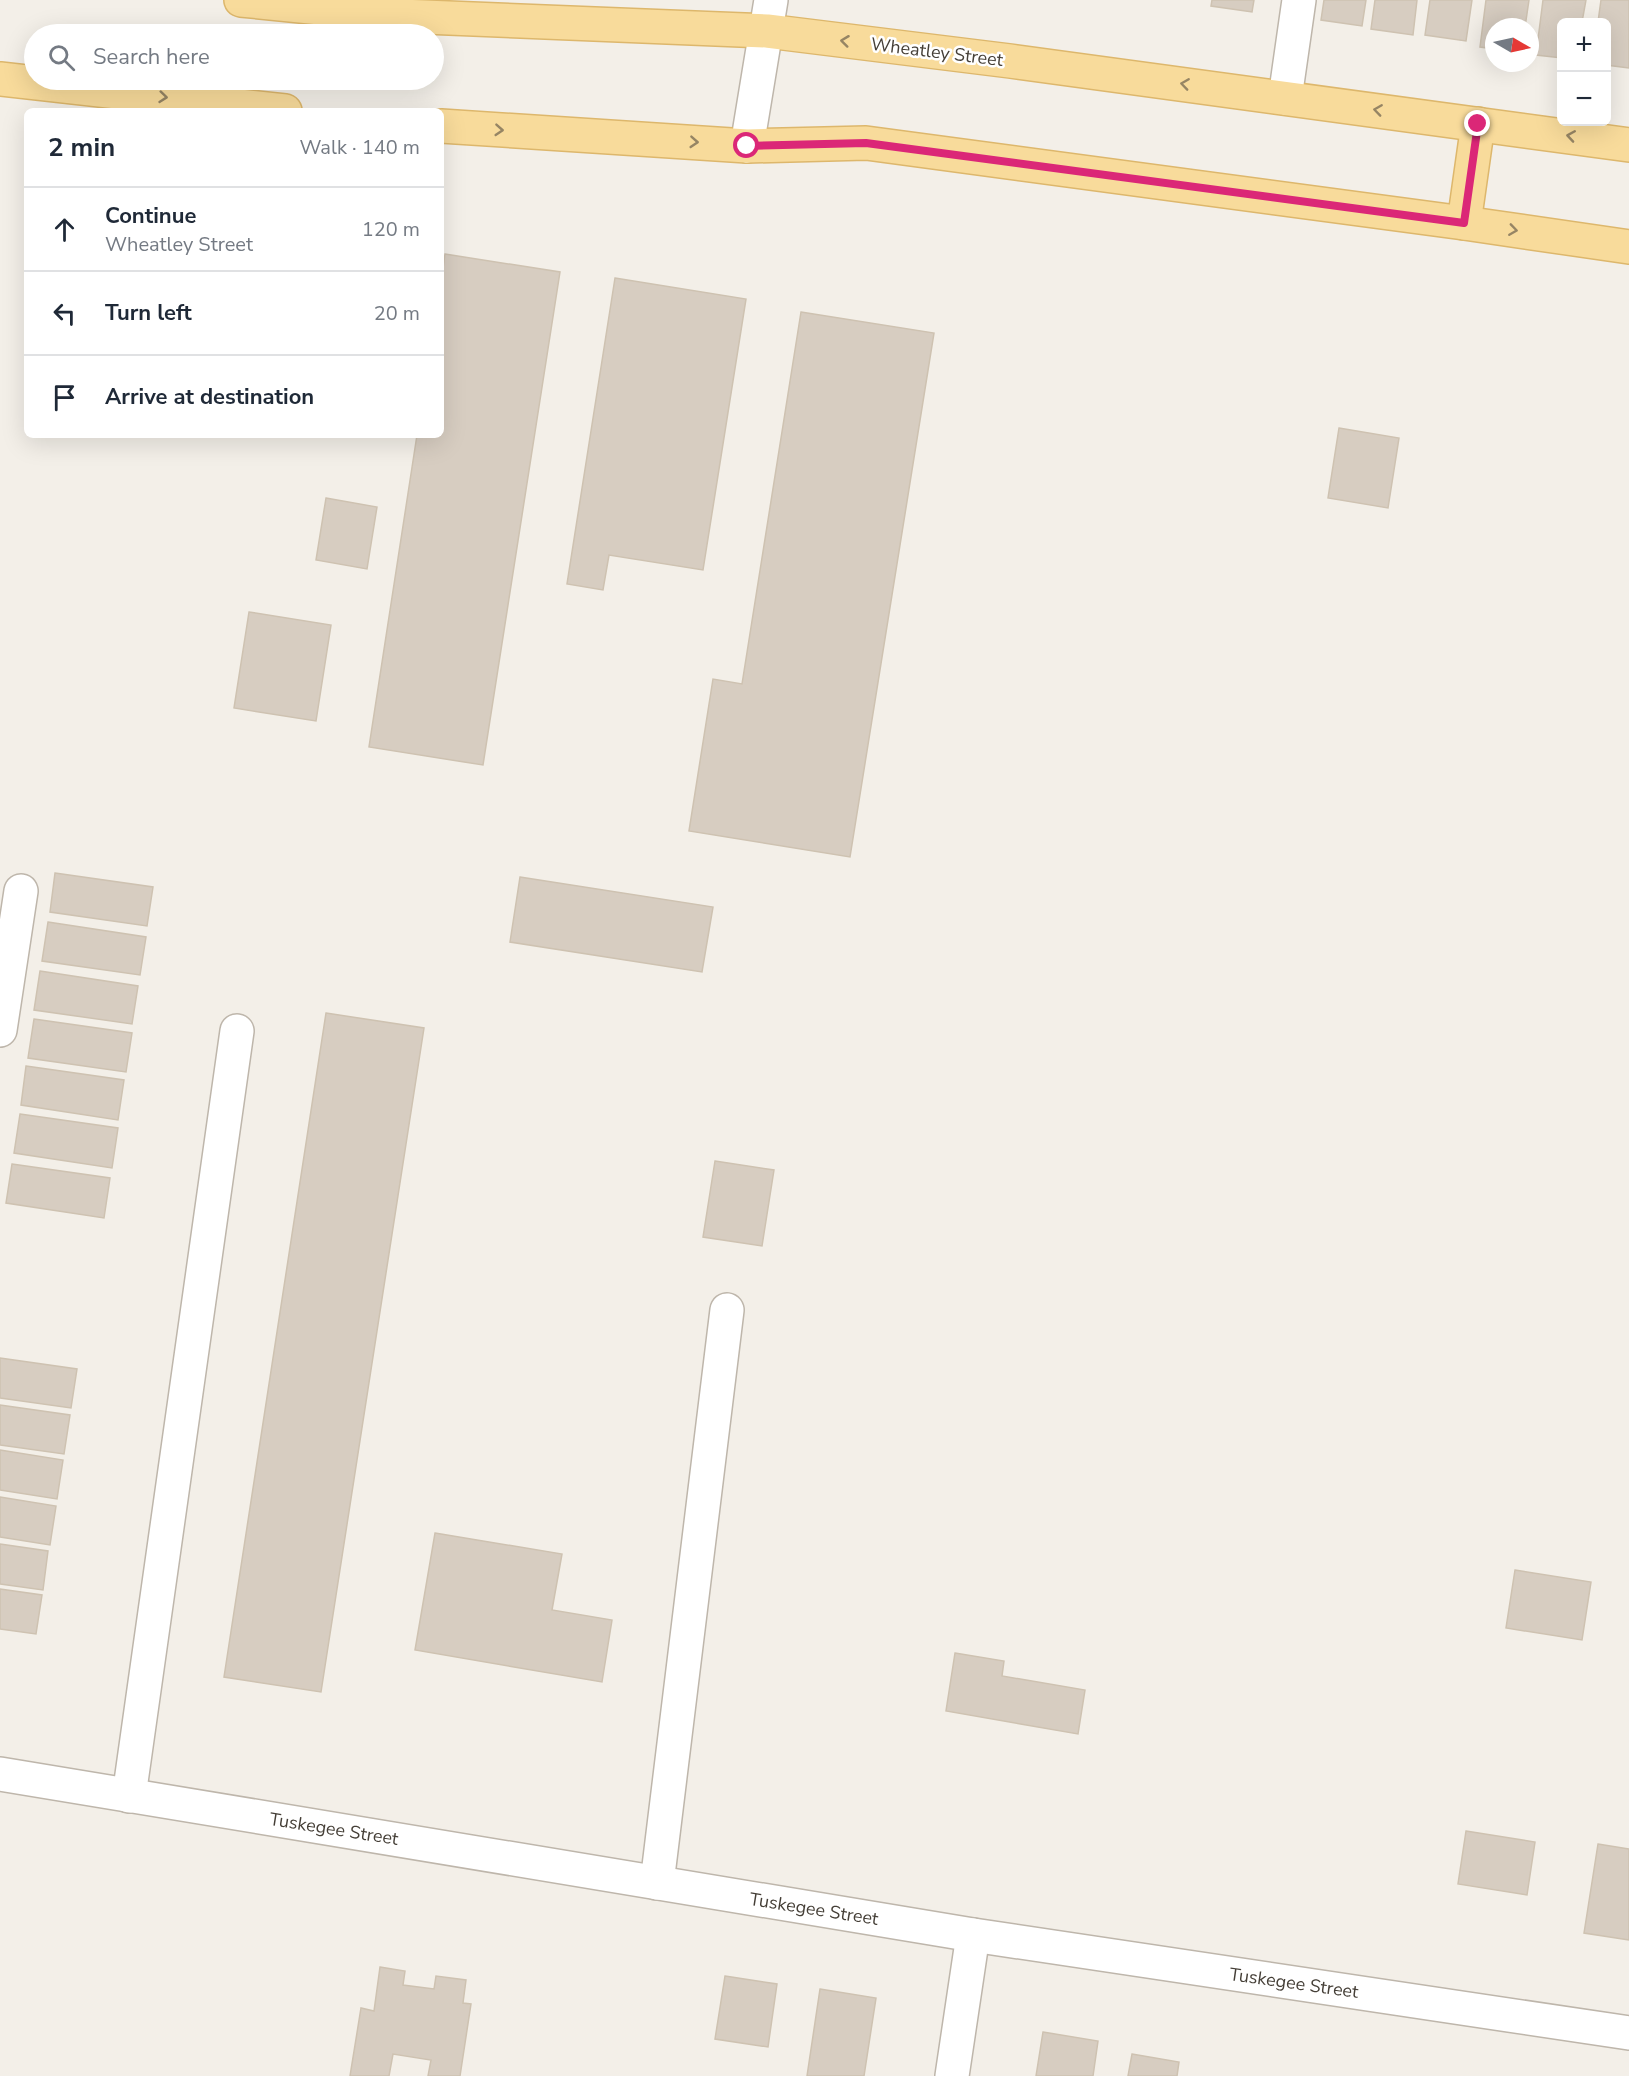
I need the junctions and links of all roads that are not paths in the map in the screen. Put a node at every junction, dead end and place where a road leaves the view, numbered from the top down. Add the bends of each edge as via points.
1 (241, 0) edge
2 (1299, 0) edge
3 (769, 15) edge
4 (0, 79) edge
5 (24, 82) edge
6 (98, 90) edge
7 (1285, 98) junction
8 (258, 108) edge
9 (1478, 124) junction
10 (444, 126) edge
11 (1629, 145) edge
12 (747, 146) junction
13 (1464, 223) junction
14 (1629, 247) edge
15 (21, 891) dead end
16 (0, 1030) edge
17 (237, 1031) dead end
18 (727, 1311) dead end
19 (0, 1774) edge
20 (129, 1796) junction
21 (657, 1883) junction
22 (973, 1935) junction
23 (1629, 2033) edge
24 (952, 2076) edge

1 - 3 main road, Wheatley Street via 400,16
2 - 7 street
7 -> 3 main road, Wheatley Street
3 - 12 street
4 -> 5 main road
6 -> 8 main road
9 -> 7 main road, Wheatley Street
11 -> 9 main road, Wheatley Street
9 - 13 main road
10 -> 12 main road
12 - 13 main road via 866,143
13 -> 14 main road
15 - 16 street
17 - 20 street
18 - 21 street
19 - 20 street, Tuskegee Street
20 - 21 street, Tuskegee Street
21 - 22 street, Tuskegee Street
22 - 23 street, Tuskegee Street
22 - 24 street

